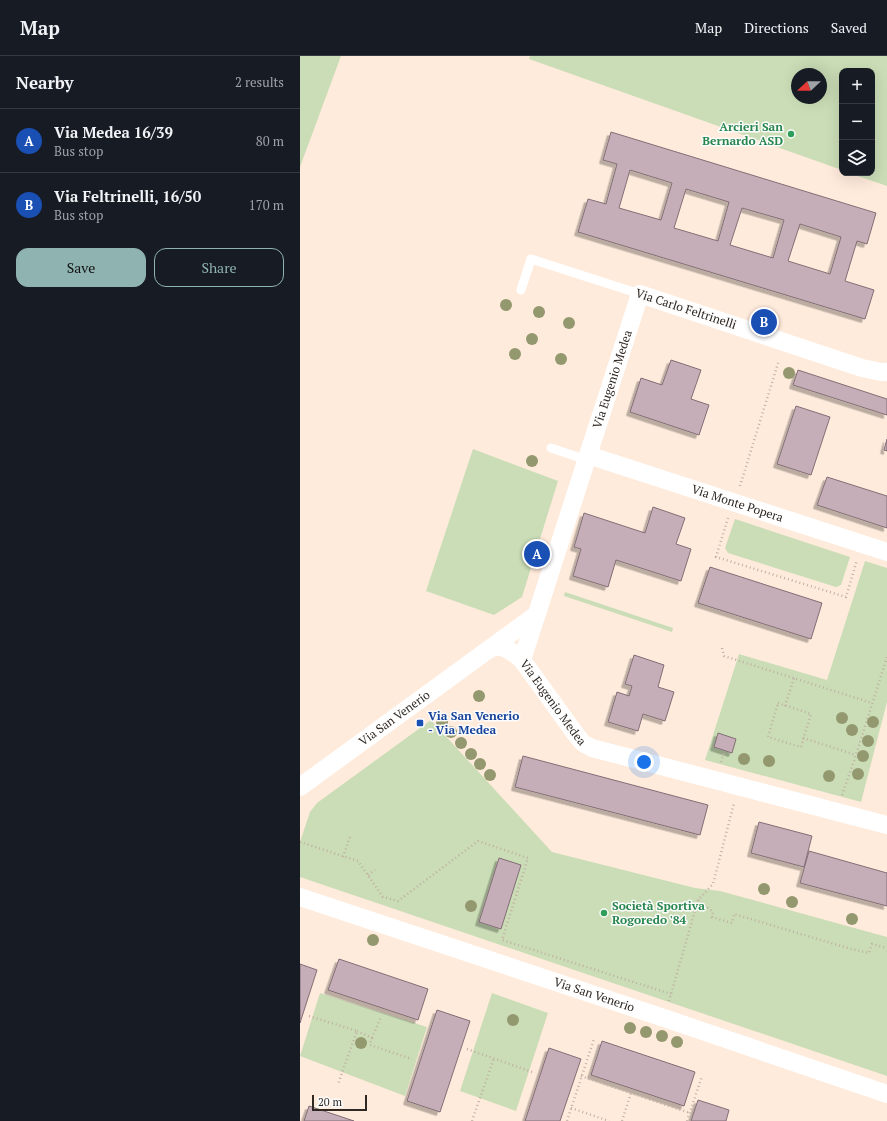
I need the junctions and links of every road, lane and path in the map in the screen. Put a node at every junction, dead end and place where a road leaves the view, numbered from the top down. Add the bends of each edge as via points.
1 (521, 290) dead end
2 (640, 294) junction
3 (779, 360) dead end
4 (887, 372) edge
5 (551, 448) dead end
6 (588, 457) junction
7 (739, 488) dead end
8 (729, 514) dead end
9 (887, 552) edge
10 (858, 555) dead end
11 (536, 615) junction
12 (722, 648) dead end
13 (490, 649) junction
14 (887, 657) edge
15 (522, 660) junction
16 (794, 678) junction
17 (872, 703) junction
18 (785, 706) junction
19 (803, 738) junction
20 (724, 753) dead end
21 (856, 755) junction
22 (719, 767) dead end
23 (300, 787) edge
24 (736, 798) dead end
25 (840, 799) dead end
26 (887, 825) edge
27 (350, 837) dead end
28 (300, 842) edge
29 (344, 856) junction
30 (375, 870) dead end
31 (368, 875) junction
32 (300, 898) edge
33 (698, 900) junction
34 (887, 948) edge
35 (671, 994) junction
36 (309, 1016) dead end
37 (381, 1017) dead end
38 (664, 1018) junction
39 (357, 1031) junction
40 (372, 1038) junction
41 (594, 1039) dead end
42 (467, 1049) dead end
43 (494, 1058) junction
44 (412, 1059) dead end
45 (535, 1073) dead end
46 (581, 1076) junction
47 (702, 1076) dead end
48 (338, 1084) dead end
49 (631, 1093) junction
50 (887, 1094) edge
51 (571, 1108) junction
52 (690, 1113) junction
53 (472, 1121) edge
54 (567, 1121) edge
55 (609, 1121) edge
56 (622, 1121) edge
57 (687, 1121) edge

1 - 2 lane, Via Carlo Feltrinelli via 531,259
2 - 4 street, Via Carlo Feltrinelli via 862,368
2 - 6 street, Via Eugenio Medea
3 - 7 path
5 - 6 lane
6 - 9 street, Via Monte Popera
6 - 11 street, Via Eugenio Medea
8 - 10 path via 716,557 846,597
11 - 13 street, Via San Venerio
11 - 15 street, Via Eugenio Medea
12 - 16 path via 724,656
13 - 15 street via 501,647
13 - 23 street, Via San Venerio
14 - 17 path
15 - 26 street, Via Eugenio Medea via 577,736 592,748
16 - 17 path
16 - 18 path
17 - 21 path
18 - 19 path via 811,714
18 - 19 path via 778,703 768,737 800,747
19 - 21 path
20 - 22 path
21 - 25 path
24 - 33 path via 713,884
27 - 29 path
28 - 29 path
29 - 31 path via 358,861
30 - 31 path
31 - 35 path via 383,897 398,901 478,841 528,858 502,940
32 - 38 street, Via San Venerio
33 - 34 path via 713,912 712,917 732,923 734,914 869,954 872,944
33 - 35 path
35 - 38 path
36 - 39 path
37 - 40 path
38 - 50 street, Via San Venerio
39 - 40 path
39 - 48 path
40 - 44 path via 370,1045
41 - 46 path
42 - 43 path
43 - 45 path
43 - 53 path
46 - 49 path
46 - 51 path
47 - 52 path
49 - 52 path
49 - 56 path
51 - 54 path
51 - 55 path
52 - 57 path

